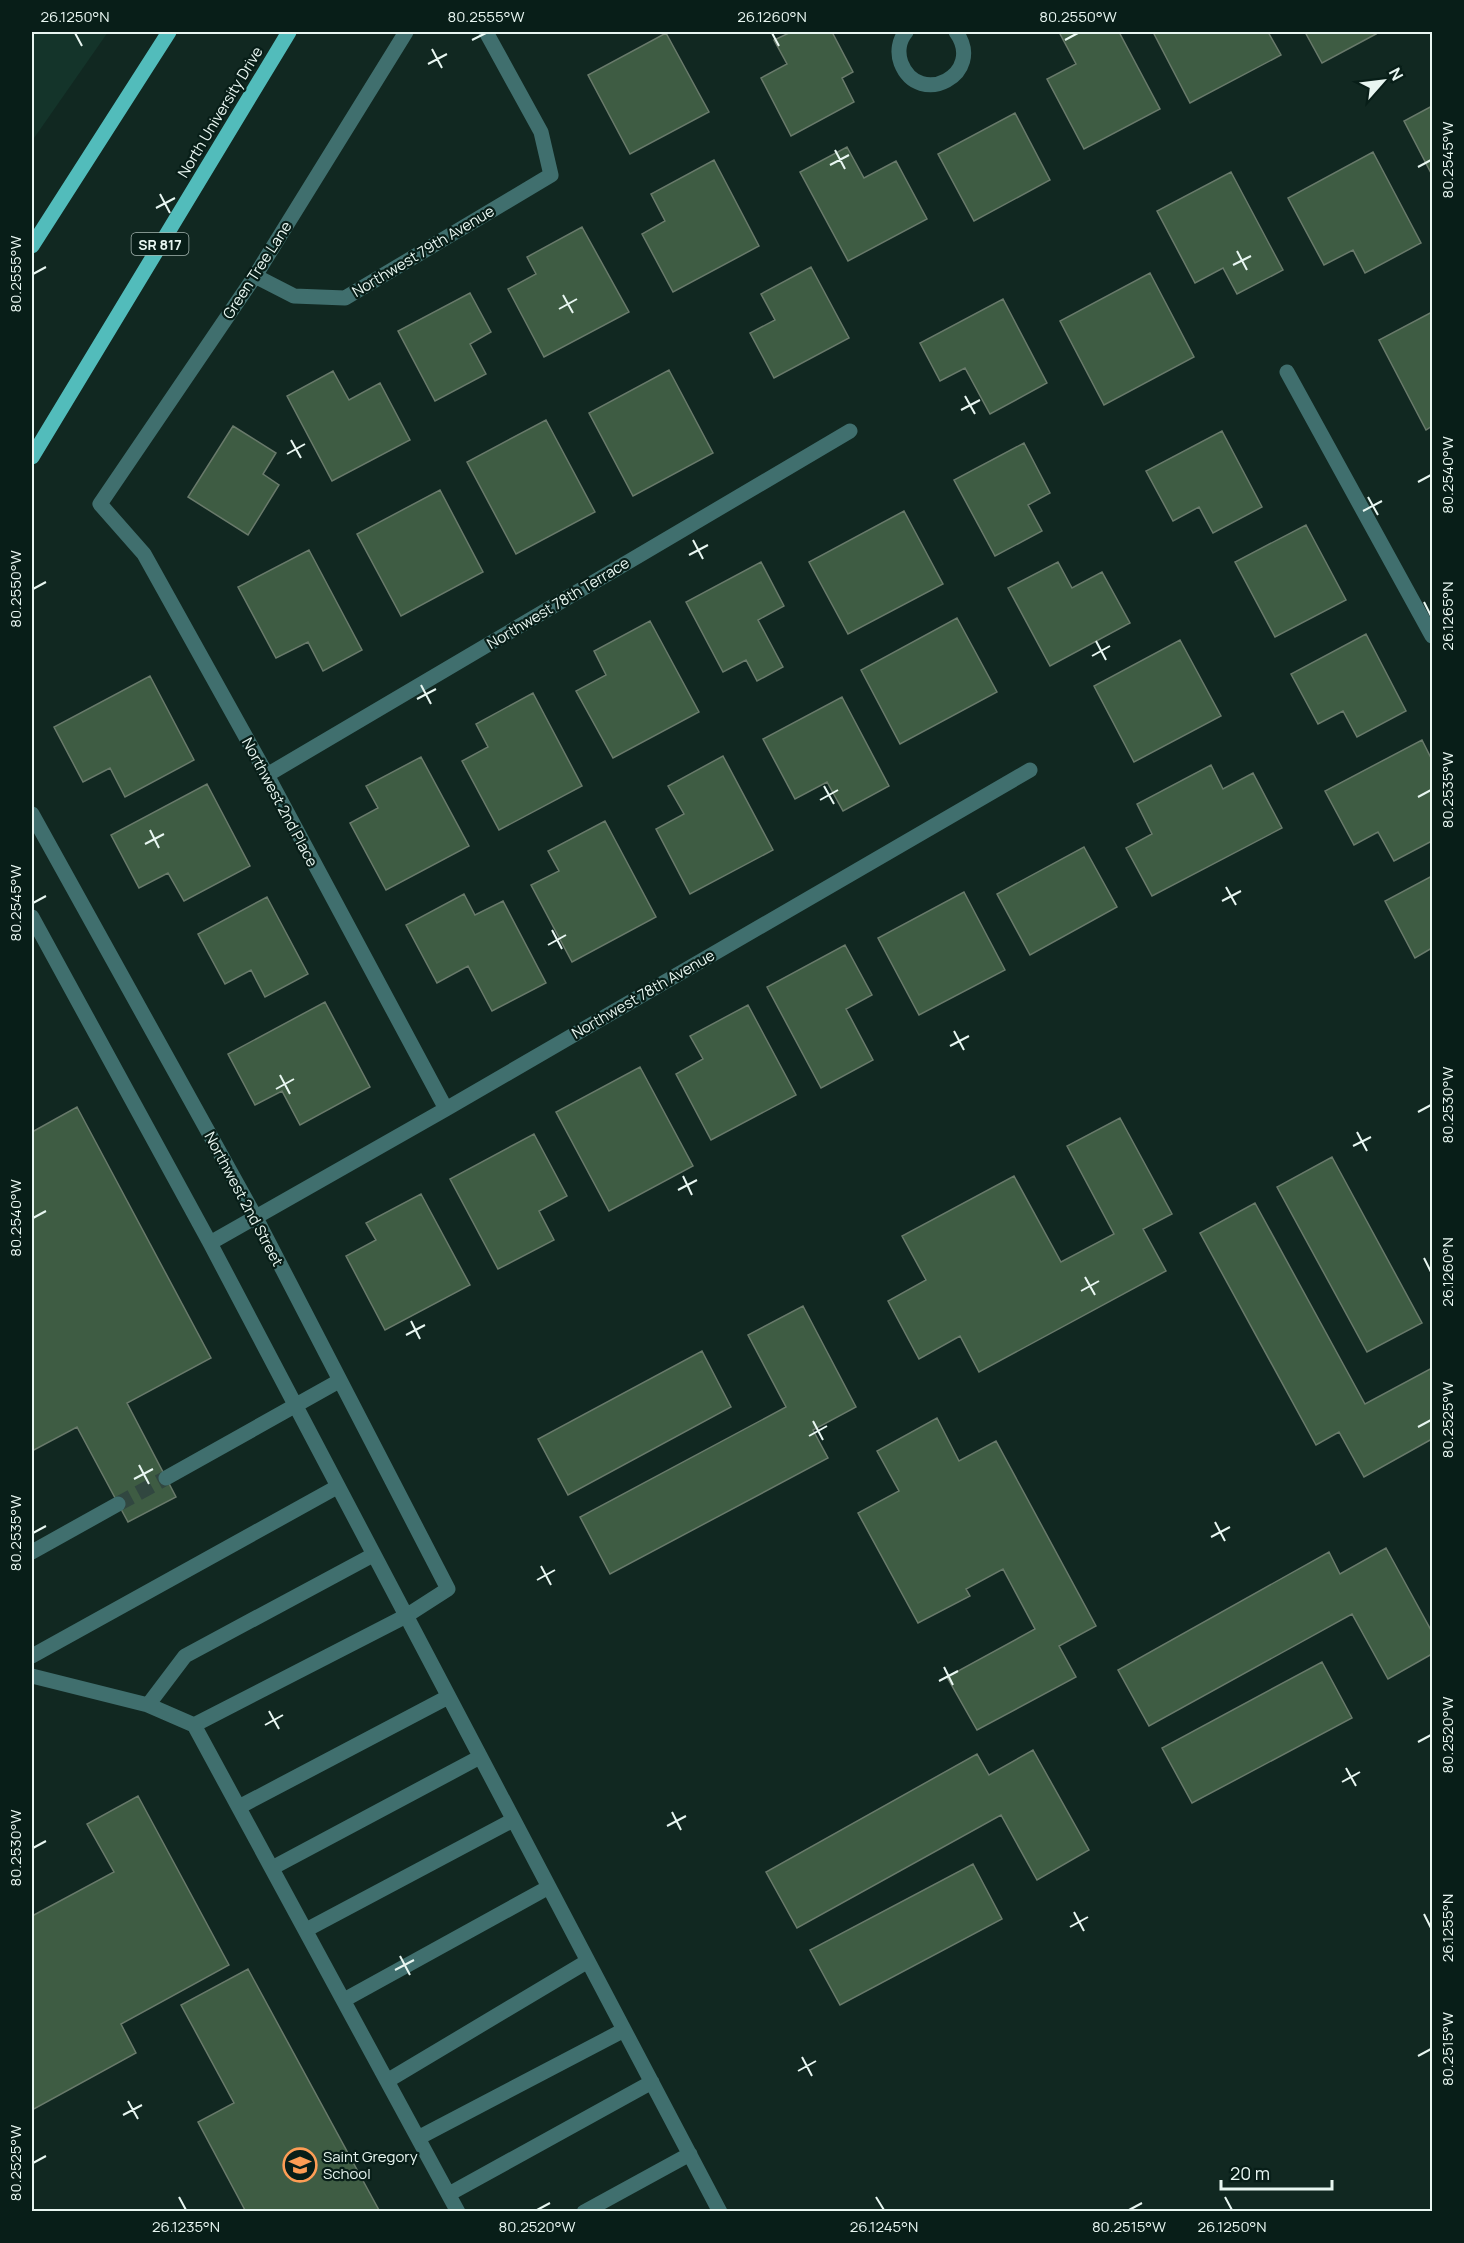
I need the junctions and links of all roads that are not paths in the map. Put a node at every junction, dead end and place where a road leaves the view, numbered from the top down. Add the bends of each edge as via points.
1 (169, 32) edge
2 (289, 32) edge
3 (406, 32) edge
4 (486, 32) edge
5 (906, 32) edge
6 (956, 32) edge
7 (32, 246) edge
8 (255, 276) junction
9 (1287, 372) dead end
10 (850, 431) dead end
11 (32, 457) edge
12 (100, 504) joint
13 (1432, 636) edge
14 (1030, 770) dead end
15 (267, 776) junction
16 (32, 814) edge
17 (32, 916) edge
18 (446, 1109) junction
19 (256, 1218) junction
20 (210, 1243) junction
21 (339, 1381) junction
22 (297, 1406) junction
23 (166, 1478) tunnel mouth
24 (337, 1487) junction
25 (118, 1504) tunnel mouth
26 (32, 1552) edge
27 (373, 1554) junction
28 (406, 1616) junction
29 (32, 1656) edge
30 (32, 1676) edge
31 (448, 1697) junction
32 (148, 1705) junction
33 (194, 1725) junction
34 (480, 1757) junction
35 (239, 1807) junction
36 (513, 1820) junction
37 (272, 1868) junction
38 (549, 1887) junction
39 (306, 1930) junction
40 (588, 1961) junction
41 (344, 2000) junction
42 (624, 2030) junction
43 (387, 2080) junction
44 (652, 2082) junction
45 (418, 2138) junction
46 (690, 2154) junction
47 (449, 2194) junction
48 (458, 2211) edge
49 (584, 2211) edge
50 (720, 2211) edge

1 - 7 main road
2 - 11 main road, North University Drive / SR 817
3 - 8 street, Green Tree Lane
4 - 8 street, Northwest 79th Avenue via 541,132 551,175 345,298 294,296
5 - 6 street via 898,46 899,59 913,80 925,84 938,84 959,70 964,58 963,45
8 - 12 street, Green Tree Lane
9 - 13 street
10 - 15 street, Northwest 78th Terrace
12 - 15 street, Northwest 2nd Place via 144,554
14 - 18 street, Northwest 78th Avenue
15 - 18 street, Northwest 2nd Place
16 - 19 street, Northwest 2nd Street
17 - 20 street
18 - 19 street, Northwest 78th Avenue
19 - 20 street, Northwest 78th Avenue
19 - 21 street, Northwest 2nd Street
20 - 22 street
21 - 22 street
21 - 28 street, Northwest 2nd Street via 448,1589
22 - 23 street
22 - 24 street
24 - 27 street
24 - 29 street
25 - 26 street
27 - 28 street
27 - 32 street via 185,1656
28 - 31 street
28 - 33 street
30 - 32 street
31 - 34 street
31 - 35 street
32 - 33 street
33 - 35 street
34 - 36 street
34 - 37 street
35 - 37 street
36 - 38 street
36 - 39 street
37 - 39 street
38 - 40 street
38 - 41 street
39 - 41 street
40 - 42 street
40 - 43 street
41 - 43 street
42 - 44 street
42 - 45 street
43 - 45 street
44 - 46 street
44 - 47 street
45 - 47 street
46 - 49 street
46 - 50 street
47 - 48 street

